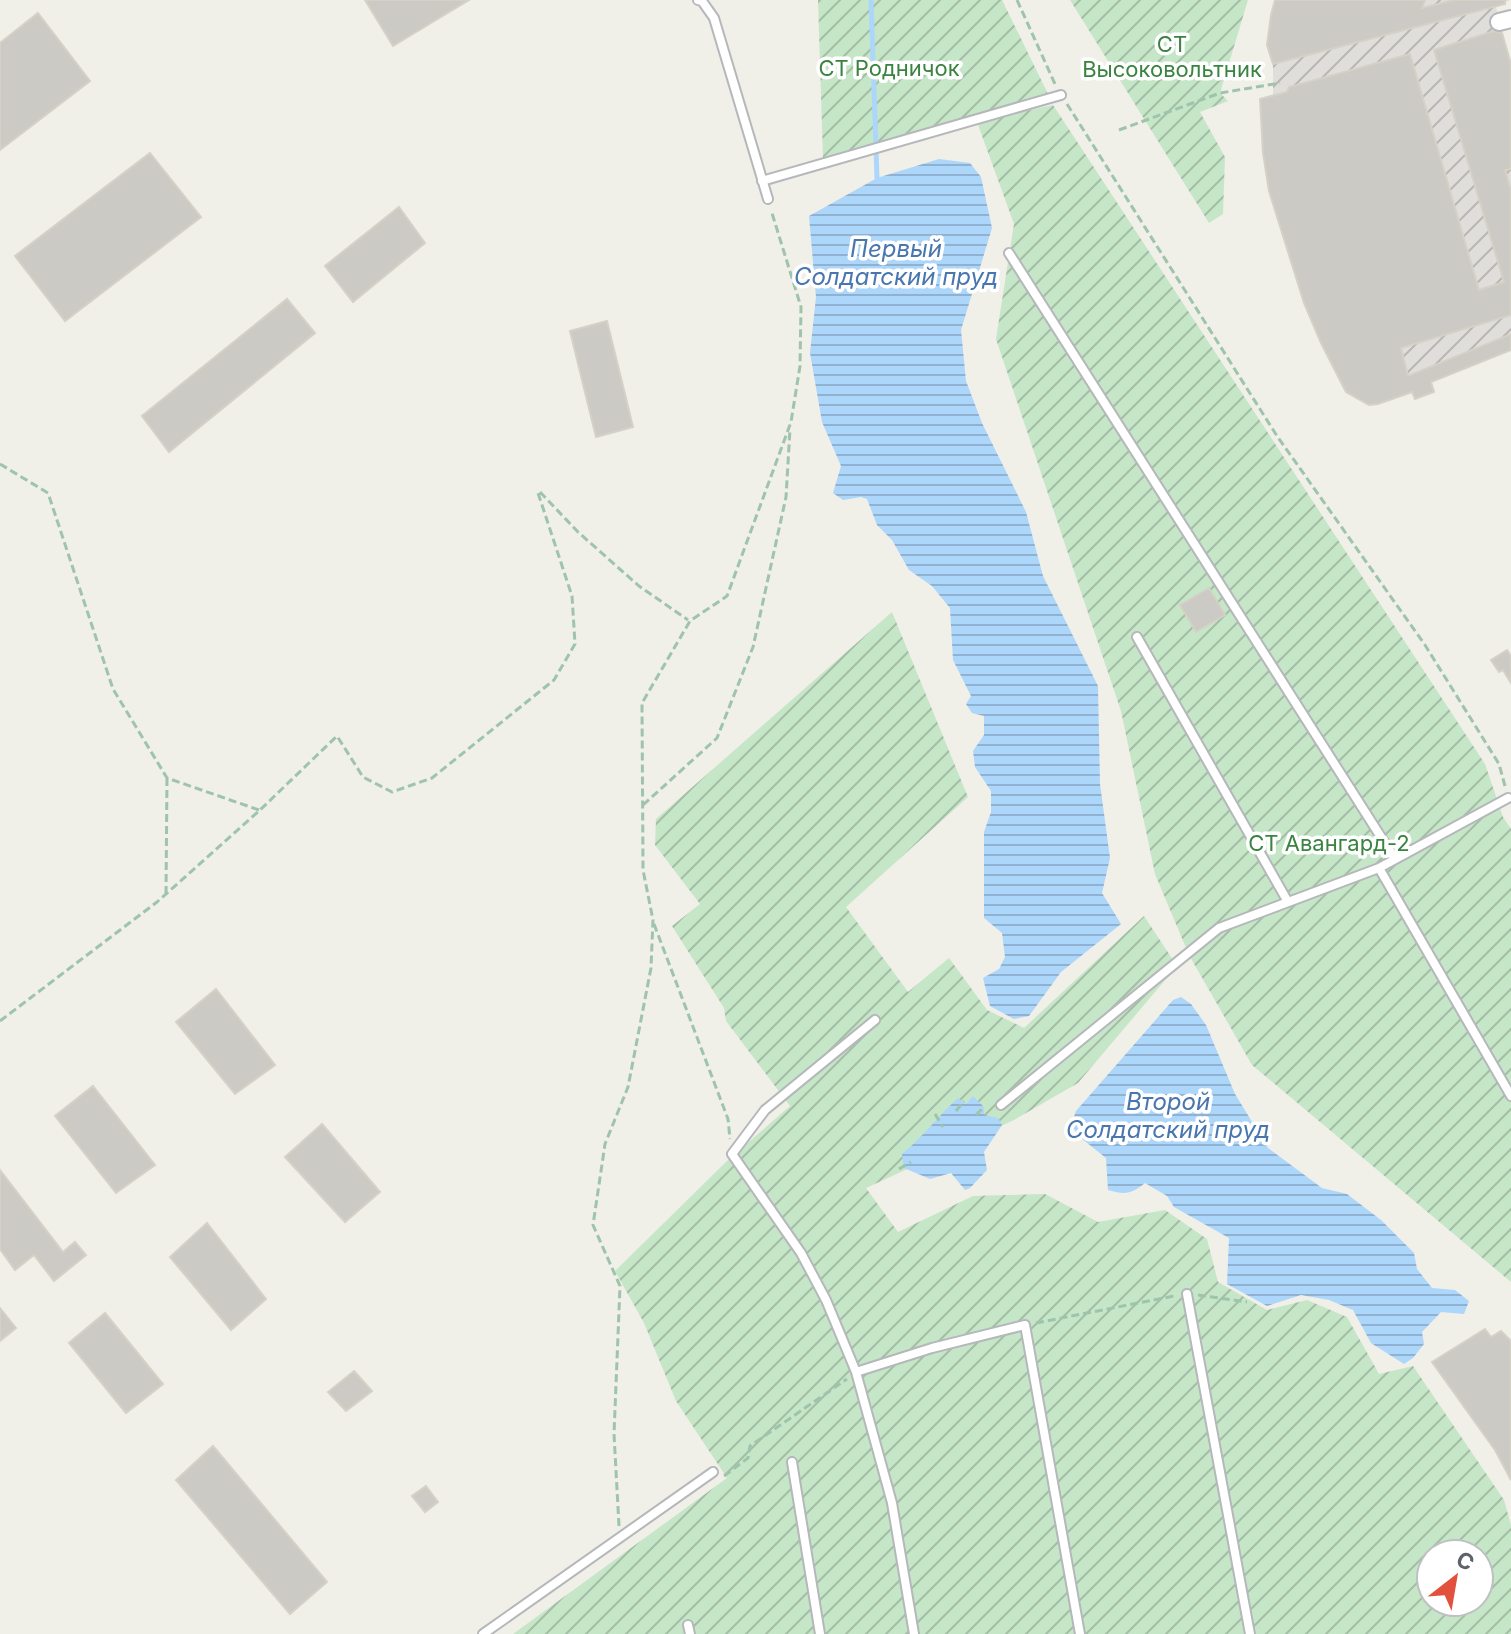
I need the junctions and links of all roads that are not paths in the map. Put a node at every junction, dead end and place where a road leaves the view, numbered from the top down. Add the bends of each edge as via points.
1 (698, 0) edge
2 (1061, 95) road end
3 (762, 181) junction
4 (768, 199) road end
5 (1009, 253) dead end
6 (1137, 637) dead end
7 (1508, 798) road end
8 (1395, 859) junction
9 (1379, 868) junction
10 (1288, 902) junction
11 (875, 1020) dead end
12 (1511, 1096) edge
13 (1001, 1105) dead end
14 (1187, 1294) road end
15 (856, 1372) junction
16 (792, 1462) dead end
17 (713, 1472) road end
18 (483, 1634) edge
19 (820, 1634) edge
20 (914, 1634) edge
21 (1080, 1634) edge
22 (1250, 1634) edge

1 - 3 lane via 714,18
2 - 3 lane
3 - 4 lane
5 - 8 lane
6 - 10 lane
7 - 8 lane
8 - 9 lane
9 - 10 lane
9 - 12 lane
10 - 13 lane via 1219,928
11 - 15 lane via 765,1110 732,1154 801,1253
14 - 22 lane
15 - 20 lane via 892,1503
15 - 21 lane via 1025,1325
16 - 19 lane
17 - 18 lane

